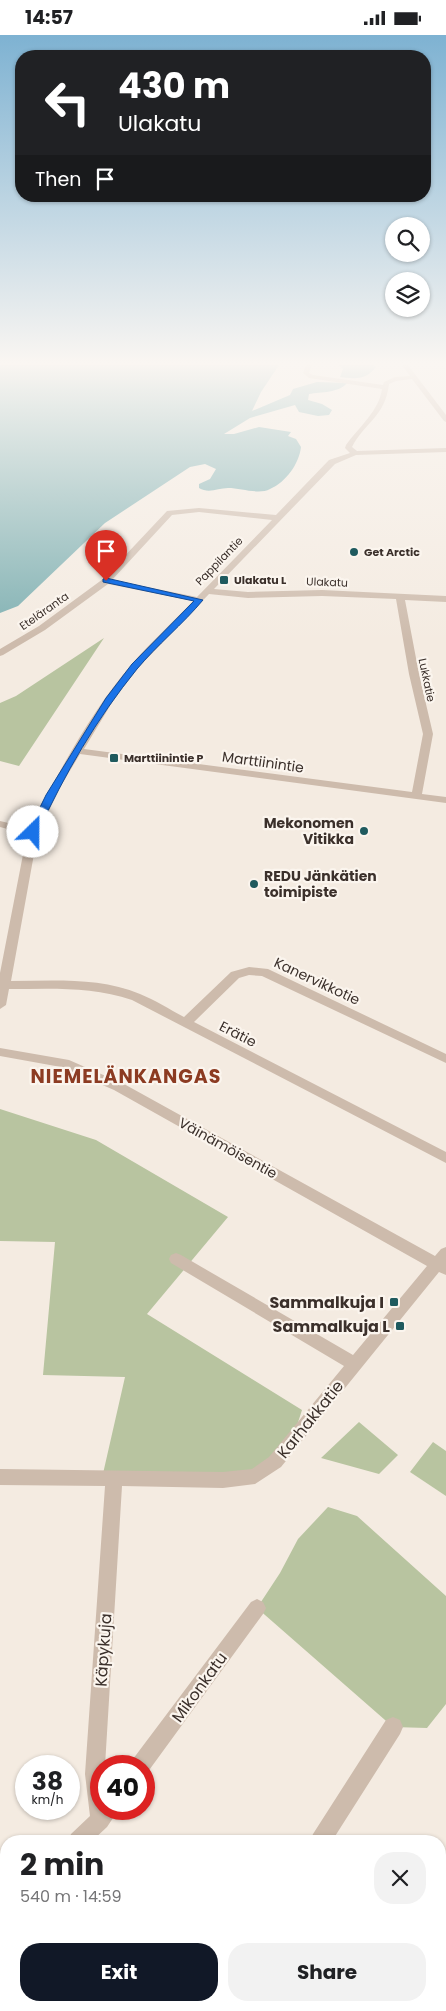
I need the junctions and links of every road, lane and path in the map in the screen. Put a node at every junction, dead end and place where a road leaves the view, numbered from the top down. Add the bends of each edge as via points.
1 (342, 457) edge
2 (279, 519) junction
3 (106, 581) junction
4 (207, 591) junction
5 (400, 597) junction
6 (446, 599) edge
7 (199, 600) junction
8 (0, 653) edge
9 (77, 751) junction
10 (416, 796) junction
11 (446, 800) edge
12 (0, 824) edge
13 (33, 832) junction
14 (4, 985) junction
15 (0, 1005) edge
16 (185, 1023) junction
17 (0, 1052) edge
18 (446, 1059) edge
19 (446, 1158) edge
20 (176, 1259) dead end
21 (443, 1262) edge
22 (354, 1364) junction
23 (0, 1477) edge
24 (114, 1479) junction
25 (257, 1607) dead end
26 (392, 1727) dead end
27 (97, 1755) edge
28 (148, 1755) edge
29 (99, 1820) edge
30 (84, 1835) edge
31 (324, 1835) edge

1 - 2 street, Pappilantie via 332,463
2 - 3 street, Eteläranta via 199,510 170,513
2 - 4 street, Pappilantie
3 - 7 street
3 - 8 street, Eteläranta via 42,629
4 - 5 street, Ulakatu via 248,595 322,593
4 - 7 street, Pappilantie
5 - 6 street, Ulakatu
5 - 10 street, Lukkatie via 428,734
7 - 9 street, Pappilantie via 120,684
9 - 10 street, Marttiinintie
9 - 13 street, Pappilantie via 50,795
10 - 11 street, Marttiinintie
12 - 13 street
13 - 14 street, Pappilantie
14 - 15 street, Pappilantie
14 - 16 street, Erätie via 120,990
16 - 18 street, Kanervikkotie via 235,975 249,971 264,972
16 - 19 street, Erätie
17 - 21 street, Väinämöisentie via 64,1063 119,1087
20 - 22 street
21 - 22 street, Karhakkatie
22 - 24 street, Karhakkatie via 275,1463 255,1475 223,1480
23 - 24 street, Karhakkatie
24 - 27 street, Käpykuja
25 - 28 street, Mikonkatu
26 - 31 street
29 - 30 street

